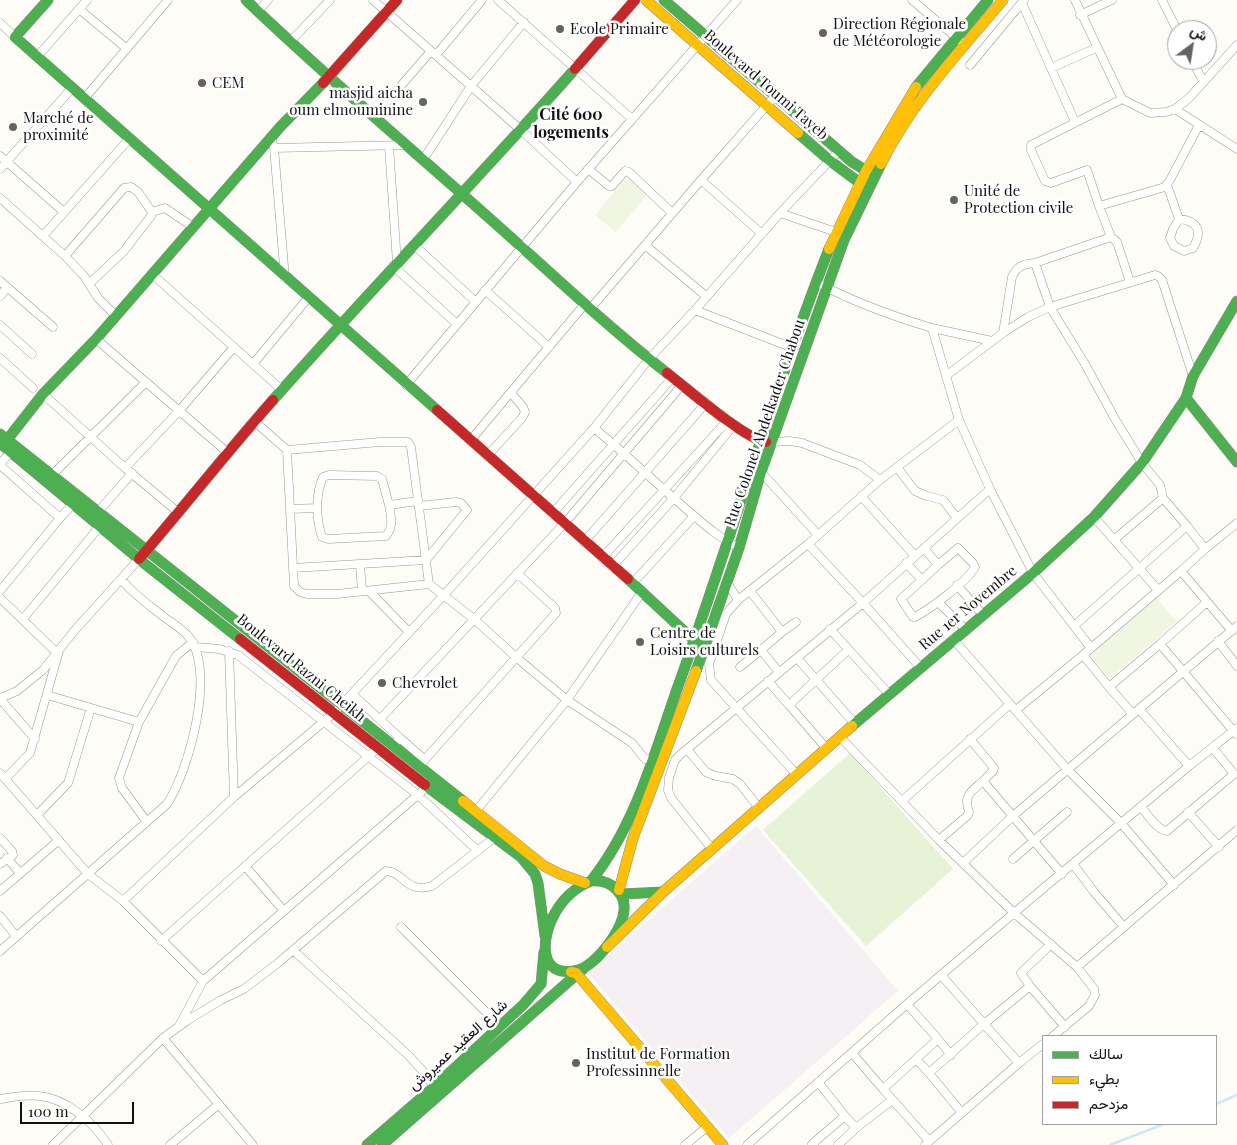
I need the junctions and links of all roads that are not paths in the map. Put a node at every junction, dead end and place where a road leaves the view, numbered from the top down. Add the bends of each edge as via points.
1 (48, 0) edge
2 (87, 0) edge
3 (246, 0) edge
4 (268, 0) edge
5 (330, 0) edge
6 (373, 0) edge
7 (397, 0) edge
8 (482, 0) edge
9 (498, 0) edge
10 (635, 0) edge
11 (646, 0) edge
12 (664, 0) edge
13 (737, 0) edge
14 (912, 0) edge
15 (988, 0) edge
16 (1003, 0) edge
17 (1074, 0) edge
18 (1112, 0) edge
19 (1162, 0) edge
20 (1023, 1) edge
21 (163, 2) edge
22 (79, 9) junction
23 (258, 11) junction
24 (386, 12) junction
25 (1080, 15) junction
26 (1173, 20) edge
27 (524, 22) junction
28 (0, 23) edge
29 (705, 35) junction
30 (15, 37) junction
31 (956, 37) junction
32 (290, 42) junction
33 (697, 44) junction
34 (964, 44) junction
35 (1237, 45) edge
36 (126, 48) junction
37 (1096, 48) junction
38 (434, 53) junction
39 (37, 58) junction
40 (970, 65) dead end
41 (576, 67) junction
42 (1051, 68) junction
43 (1197, 70) edge
44 (329, 76) junction
45 (1203, 81) junction
46 (471, 86) junction
47 (72, 88) junction
48 (775, 96) junction
49 (84, 99) junction
50 (1122, 99) junction
51 (767, 105) junction
52 (1175, 109) junction
53 (374, 117) junction
54 (632, 119) junction
55 (1075, 122) junction
56 (1199, 125) junction
57 (521, 130) junction
58 (271, 137) junction
59 (129, 140) junction
60 (406, 145) junction
61 (389, 146) junction
62 (274, 148) junction
63 (1237, 150) edge
64 (839, 151) junction
65 (0, 156) edge
66 (423, 160) junction
67 (829, 160) junction
68 (7, 162) junction
69 (0, 169) edge
70 (588, 169) junction
71 (870, 174) junction
72 (701, 180) junction
73 (577, 182) junction
74 (1167, 185) junction
75 (864, 186) junction
76 (462, 194) junction
77 (0, 198) edge
78 (1099, 206) junction
79 (208, 209) junction
80 (64, 212) junction
81 (152, 212) junction
82 (672, 213) junction
83 (780, 213) junction
84 (1179, 219) junction
85 (193, 227) junction
86 (836, 232) junction
87 (762, 234) junction
88 (43, 236) junction
89 (1111, 237) junction
90 (414, 245) junction
91 (645, 246) junction
92 (522, 247) junction
93 (65, 256) junction
94 (1035, 263) junction
95 (395, 265) junction
96 (152, 274) junction
97 (285, 278) junction
98 (0, 281) edge
99 (816, 282) junction
100 (1130, 282) junction
101 (89, 284) junction
102 (7, 288) junction
103 (827, 288) junction
104 (485, 290) junction
105 (0, 296) edge
106 (707, 297) junction
107 (308, 298) junction
108 (1237, 301) edge
109 (476, 302) junction
110 (587, 307) junction
111 (1050, 307) junction
112 (696, 310) junction
113 (116, 316) junction
114 (457, 324) junction
115 (0, 325) edge
116 (339, 325) junction
117 (53, 327) dead end
118 (932, 328) junction
119 (1003, 333) junction
120 (96, 339) junction
121 (992, 341) junction
122 (234, 347) junction
123 (550, 347) junction
124 (792, 348) junction
125 (32, 354) dead end
126 (0, 358) edge
127 (649, 359) junction
128 (253, 364) junction
129 (947, 375) junction
130 (1192, 376) junction
131 (673, 377) junction
132 (146, 382) junction
133 (682, 384) junction
134 (406, 385) junction
135 (33, 388) dead end
136 (282, 390) junction
137 (511, 393) junction
138 (43, 394) junction
139 (1186, 398) junction
140 (706, 403) junction
141 (179, 411) junction
142 (959, 420) junction
143 (254, 421) junction
144 (731, 422) junction
145 (594, 428) junction
146 (90, 436) junction
147 (470, 442) junction
148 (760, 442) junction
149 (772, 442) junction
150 (4, 443) edge
151 (614, 444) junction
152 (287, 450) junction
153 (227, 452) junction
154 (625, 454) junction
155 (487, 456) junction
156 (1237, 462) edge
157 (0, 464) edge
158 (1142, 464) junction
159 (897, 467) junction
160 (125, 468) junction
161 (761, 472) junction
162 (132, 473) junction
163 (645, 473) junction
164 (52, 475) junction
165 (880, 480) junction
166 (990, 489) junction
167 (664, 490) junction
168 (532, 496) junction
169 (861, 496) junction
170 (1163, 498) junction
171 (673, 499) junction
172 (418, 503) junction
173 (73, 504) junction
174 (389, 505) junction
175 (317, 508) junction
176 (290, 509) junction
177 (98, 512) junction
178 (179, 513) junction
179 (552, 514) junction
180 (694, 516) junction
181 (1094, 517) junction
182 (60, 518) junction
183 (957, 518) junction
184 (1237, 523) edge
185 (564, 524) junction
186 (100, 526) junction
187 (1187, 526) junction
188 (818, 535) junction
189 (1115, 539) junction
190 (584, 542) junction
191 (726, 542) junction
192 (808, 544) junction
193 (738, 548) junction
194 (924, 548) junction
195 (1205, 549) junction
196 (142, 555) junction
197 (915, 556) junction
198 (602, 558) junction
199 (426, 560) junction
200 (906, 563) junction
201 (360, 564) junction
202 (938, 565) junction
203 (612, 567) junction
204 (293, 568) junction
205 (1140, 569) junction
206 (1181, 570) junction
207 (1033, 573) junction
208 (517, 574) junction
209 (121, 580) junction
210 (922, 580) junction
211 (727, 582) junction
212 (429, 584) junction
213 (632, 584) junction
214 (957, 585) junction
215 (1158, 590) junction
216 (0, 591) edge
217 (366, 591) junction
218 (750, 591) junction
219 (642, 592) junction
220 (444, 595) junction
221 (0, 598) edge
222 (738, 600) junction
223 (938, 602) junction
224 (1207, 602) junction
225 (863, 603) junction
226 (983, 615) junction
227 (22, 619) junction
228 (474, 619) junction
229 (796, 622) dead end
230 (1074, 626) junction
231 (965, 628) junction
232 (1234, 628) edge
233 (830, 629) junction
234 (409, 632) junction
235 (782, 632) junction
236 (953, 639) junction
237 (1218, 641) junction
238 (694, 642) junction
239 (1160, 644) junction
240 (194, 645) junction
241 (705, 647) junction
242 (1091, 648) junction
243 (761, 650) junction
244 (848, 650) junction
245 (58, 651) junction
246 (228, 651) junction
247 (1083, 655) junction
248 (517, 658) junction
249 (797, 658) junction
250 (1237, 666) edge
251 (740, 667) dead end
252 (920, 667) junction
253 (1183, 671) junction
254 (779, 672) junction
255 (817, 679) junction
256 (768, 682) junction
257 (1109, 687) junction
258 (352, 694) junction
259 (890, 694) junction
260 (47, 696) junction
261 (0, 699) edge
262 (568, 700) junction
263 (342, 704) junction
264 (789, 705) junction
265 (736, 707) junction
266 (1013, 707) junction
267 (90, 708) junction
268 (1136, 712) junction
269 (334, 713) junction
270 (381, 718) junction
271 (322, 721) junction
272 (139, 722) junction
273 (855, 724) junction
274 (1236, 732) edge
275 (840, 737) junction
276 (35, 739) junction
277 (970, 739) junction
278 (397, 742) junction
279 (378, 748) junction
280 (826, 748) junction
281 (1213, 748) junction
282 (687, 749) junction
283 (368, 757) junction
284 (652, 760) junction
285 (422, 763) junction
286 (1189, 766) junction
287 (1067, 769) junction
288 (797, 775) junction
289 (2, 776) edge
290 (1236, 776) edge
291 (983, 781) junction
292 (427, 786) junction
293 (418, 794) junction
294 (234, 797) junction
295 (902, 801) junction
296 (1141, 807) junction
297 (759, 808) junction
298 (475, 812) junction
299 (1067, 812) dead end
300 (1188, 812) junction
301 (38, 814) junction
302 (1014, 815) junction
303 (148, 822) junction
304 (1122, 824) junction
305 (1237, 830) edge
306 (499, 835) junction
307 (0, 838) edge
308 (59, 840) junction
309 (939, 840) junction
310 (1034, 841) junction
311 (1219, 847) junction
312 (712, 849) junction
313 (478, 851) junction
314 (7, 858) junction
315 (1013, 859) dead end
316 (963, 863) junction
317 (0, 864) edge
318 (1072, 864) junction
319 (245, 866) junction
320 (20, 873) junction
321 (88, 874) junction
322 (1062, 874) junction
323 (588, 882) junction
324 (1174, 885) junction
325 (0, 891) edge
326 (621, 892) junction
327 (664, 892) junction
328 (123, 901) junction
329 (284, 911) junction
330 (1014, 913) junction
331 (0, 916) edge
332 (1124, 927) junction
333 (401, 928) dead end
334 (16, 936) junction
335 (545, 936) junction
336 (161, 941) junction
337 (1051, 944) junction
338 (606, 947) junction
339 (0, 950) edge
340 (293, 950) junction
341 (544, 952) junction
342 (1077, 967) junction
343 (576, 970) junction
344 (941, 975) junction
345 (204, 981) junction
346 (1030, 986) junction
347 (907, 1004) junction
348 (984, 1024) junction
349 (500, 1026) junction
350 (1065, 1027) junction
351 (177, 1028) junction
352 (1054, 1035) edge
353 (163, 1038) junction
354 (938, 1039) junction
355 (1042, 1045) edge
356 (852, 1053) junction
357 (951, 1055) junction
358 (916, 1059) junction
359 (1019, 1063) junction
360 (929, 1073) junction
361 (818, 1082) junction
362 (434, 1087) junction
363 (883, 1090) junction
364 (0, 1099) edge
365 (892, 1100) junction
366 (219, 1104) junction
367 (962, 1113) junction
368 (846, 1116) junction
369 (84, 1117) junction
370 (707, 1127) junction
371 (856, 1128) junction
372 (927, 1143) edge
373 (53, 1145) edge
374 (108, 1145) edge
375 (170, 1145) edge
376 (253, 1145) edge
377 (367, 1145) edge
378 (382, 1145) edge
379 (685, 1145) edge
380 (723, 1145) edge
381 (747, 1145) edge
382 (812, 1145) edge
383 (838, 1145) edge

1 - 30 main road
2 - 22 street
3 - 23 main road
4 - 23 street
5 - 32 street
6 - 24 street
7 - 24 main road
8 - 38 street
9 - 27 street
10 - 41 main road
11 - 33 main road, Boulevard Toumi Tayeb
12 - 29 main road, Boulevard Toumi Tayeb
13 - 29 street
14 - 31 street
15 - 31 main road, Rue Colonel Abdelkader Chabou
16 - 34 main road, Rue Colonel Abdelkader Chabou
17 - 25 street
18 - 25 street
19 - 26 street
20 - 40 street
20 - 42 street
21 - 36 street
22 - 36 street
22 - 39 street
23 - 32 main road
24 - 38 street
24 - 44 main road
25 - 37 street
27 - 41 street
27 - 46 street
28 - 30 street
29 - 33 street
29 - 48 main road, Boulevard Toumi Tayeb
30 - 39 main road
31 - 34 street
31 - 71 main road, Rue Colonel Abdelkader Chabou via 912,92
32 - 44 main road
33 - 51 main road, Boulevard Toumi Tayeb
33 - 54 street
34 - 71 main road, Rue Colonel Abdelkader Chabou via 928,89
35 - 45 street
36 - 49 street
37 - 42 street
37 - 50 street
38 - 46 street
38 - 53 street
39 - 47 main road
41 - 54 street
41 - 57 main road
42 - 55 street
43 - 45 street
44 - 53 main road
44 - 58 main road
45 - 52 street
46 - 57 street
46 - 66 street
47 - 49 main road
47 - 68 street
48 - 51 street
48 - 64 main road, Boulevard Toumi Tayeb
49 - 59 main road
50 - 52 street via 1150,114
50 - 55 street
51 - 67 main road, Boulevard Toumi Tayeb
51 - 72 street
52 - 56 street
53 - 60 main road
54 - 70 street
55 - 78 street via 1032,143 1030,150 1045,181 1051,183 1087,170
56 - 63 street
56 - 74 street
57 - 73 street
57 - 76 main road
58 - 62 street
58 - 79 main road
59 - 79 main road
59 - 80 street
60 - 61 street
60 - 66 main road
61 - 62 street
61 - 95 street
62 - 97 street
64 - 67 street
64 - 71 main road, Boulevard Toumi Tayeb
65 - 68 street
66 - 76 main road
67 - 75 main road, Boulevard Toumi Tayeb
67 - 83 street
68 - 69 street
68 - 80 street
70 - 73 street
70 - 82 street via 609,186 623,173 629,172
71 - 75 main road, Rue Colonel Abdelkader Chabou
72 - 82 street
72 - 87 street
73 - 92 street
74 - 78 street
74 - 84 street
75 - 86 main road, Rue Colonel Abdelkader Chabou
75 - 103 main road, Rue Colonel Abdelkader Chabou
76 - 90 main road
76 - 92 main road
77 - 88 street
78 - 89 street
79 - 85 main road
79 - 97 main road
80 - 88 street
81 - 85 street via 165,208
81 - 93 street via 138,192 131,187 124,188
81 - 101 street via 124,251
82 - 91 street
83 - 86 street
83 - 87 street
84 - 84 street via 1170,238 1174,246 1184,251 1193,248 1199,231 1194,223
85 - 96 main road
86 - 99 main road, Rue Colonel Abdelkader Chabou
87 - 106 street
88 - 93 street
89 - 94 street
89 - 100 street via 1116,242
90 - 95 main road
90 - 109 street
91 - 106 street
91 - 110 street
92 - 104 street
92 - 110 main road
93 - 101 street
94 - 111 street
94 - 119 street via 1024,264 1012,277
95 - 114 street
95 - 116 main road
96 - 113 main road
96 - 122 street
97 - 107 main road
98 - 102 street
99 - 103 street
99 - 124 main road, Rue Colonel Abdelkader Chabou
100 - 111 street
100 - 130 street via 1155,274 1162,280
101 - 113 street
102 - 105 street
102 - 117 street
103 - 118 street
103 - 149 main road, Rue Colonel Abdelkader Chabou
104 - 109 street
104 - 123 street
106 - 112 street
107 - 116 main road
107 - 128 street
108 - 130 main road, Rue 1er Novembre
109 - 114 street
110 - 123 street
110 - 127 main road
111 - 119 street
111 - 158 street
112 - 124 street
112 - 127 street
113 - 120 main road
114 - 134 street
115 - 125 street
116 - 134 main road
116 - 136 main road
118 - 121 street
118 - 129 street
119 - 121 street
120 - 132 street
120 - 138 main road
121 - 129 street
122 - 128 street
122 - 141 street
123 - 137 street
124 - 148 main road, Rue Colonel Abdelkader Chabou
126 - 135 street
127 - 131 main road
127 - 145 street
128 - 136 street
129 - 142 street
130 - 139 main road, Rue 1er Novembre
131 - 133 main road
131 - 151 street
132 - 141 street
132 - 146 street
133 - 140 main road
133 - 154 street
134 - 147 main road
136 - 143 main road
137 - 147 street
137 - 155 street via 525,412
138 - 146 street
138 - 150 main road
139 - 156 main road
139 - 158 main road, Rue 1er Novembre
140 - 144 main road
140 - 163 street
141 - 153 street
141 - 160 street
142 - 159 street
142 - 166 street
143 - 152 street
143 - 153 main road
144 - 148 main road
144 - 167 street
144 - 171 street
145 - 151 street
145 - 168 street
146 - 160 street
146 - 164 street
147 - 155 main road
148 - 149 main road
148 - 191 main road, Rue Colonel Abdelkader Chabou
149 - 161 main road, Rue Colonel Abdelkader Chabou
149 - 165 street via 802,443 860,465
150 - 157 street
150 - 164 main road, Boulevard Razni Cheikh
150 - 173 main road, Boulevard Razni Cheikh
151 - 154 street
151 - 179 street
152 - 172 street via 408,442
152 - 176 street
153 - 178 main road
154 - 163 street
154 - 185 street
155 - 168 main road
157 - 182 street
158 - 170 street via 1160,486
158 - 181 main road, Rue 1er Novembre
159 - 165 street
159 - 183 street via 915,491 943,500
160 - 162 street
161 - 188 street
161 - 193 main road, Rue Colonel Abdelkader Chabou
162 - 177 street
162 - 178 street
163 - 167 street
163 - 190 street
164 - 177 main road, Boulevard Razni Cheikh
165 - 169 street
166 - 183 street
166 - 207 street
167 - 171 street
167 - 198 street
168 - 179 main road
168 - 220 street
169 - 188 street
169 - 197 street
170 - 187 street
170 - 189 street
171 - 180 street
171 - 203 street
172 - 174 street
172 - 199 street
172 - 199 street via 456,502 467,510
173 - 182 street
173 - 186 main road, Boulevard Razni Cheikh
174 - 175 street via 382,479 376,476 329,475 320,483
174 - 175 street via 392,522 386,536 328,539 322,537
175 - 176 street
176 - 204 street
177 - 196 main road, Boulevard Razni Cheikh
178 - 196 main road
179 - 185 main road
180 - 191 street
180 - 213 street
181 - 189 street
181 - 207 main road, Rue 1er Novembre
182 - 216 street
183 - 194 street
184 - 195 street
185 - 190 main road
185 - 208 street
186 - 196 main road, Boulevard Razni Cheikh
186 - 227 street
187 - 195 street
187 - 205 street
188 - 192 street
189 - 205 street
190 - 198 main road
191 - 193 street
191 - 238 main road, Rue Colonel Abdelkader Chabou
192 - 218 street
192 - 225 street
193 - 211 main road, Rue Colonel Abdelkader Chabou
194 - 197 street
194 - 202 street
195 - 206 street
196 - 209 street
196 - 263 main road, Boulevard Razni Cheikh
196 - 269 main road, Boulevard Razni Cheikh
197 - 200 street
198 - 203 main road
199 - 201 street
199 - 212 street
200 - 210 street
200 - 225 street
201 - 204 street
201 - 217 street
202 - 210 street
202 - 214 street via 958,548 973,563 973,570
203 - 213 main road
204 - 217 street via 294,586 300,592 337,594
205 - 215 street
205 - 230 street
206 - 215 street
206 - 224 street
207 - 226 main road, Rue 1er Novembre
207 - 230 street
208 - 228 street
208 - 248 street via 556,608 556,613
209 - 240 street via 135,595 179,628
209 - 245 street
210 - 223 street via 901,597 913,617
211 - 222 street
211 - 241 main road, Rue Colonel Abdelkader Chabou
212 - 217 street
212 - 220 street
213 - 219 main road
214 - 223 street
214 - 226 street
215 - 242 street
217 - 234 street
218 - 222 street
218 - 235 street
219 - 238 main road
219 - 262 street
220 - 228 street
220 - 234 street
221 - 227 street
222 - 265 street via 726,614 709,669 711,680
223 - 231 street
224 - 232 street
224 - 239 street
225 - 233 street
225 - 252 street
226 - 231 main road, Rue 1er Novembre
227 - 245 street
228 - 248 street
228 - 270 street
229 - 235 street
230 - 242 street
231 - 236 main road, Rue 1er Novembre
232 - 237 street
233 - 244 street
233 - 249 street
234 - 258 street
235 - 243 street
236 - 252 main road, Rue 1er Novembre
236 - 266 street
237 - 250 street
237 - 253 street
238 - 241 main road
238 - 284 main road, Rue Colonel Abdelkader Chabou
239 - 253 street
239 - 257 street
240 - 246 street
240 - 272 street via 176,656
240 - 303 street via 198,654 200,700 193,739 172,797
241 - 326 main road, Rue Colonel Abdelkader Chabou via 633,838
242 - 247 street
243 - 251 street
243 - 254 street
244 - 255 street
244 - 259 street
245 - 260 street
245 - 261 street via 32,680
246 - 271 street via 235,653
246 - 294 street
247 - 257 street
247 - 266 street
248 - 262 street
248 - 285 street
249 - 254 street
249 - 255 street
252 - 259 main road, Rue 1er Novembre
253 - 268 street
253 - 274 street
254 - 256 street
255 - 264 street
255 - 273 street
256 - 264 street
256 - 265 street
257 - 268 street
258 - 263 street
258 - 270 street
259 - 273 main road, Rue 1er Novembre
260 - 267 street
260 - 276 street
261 - 276 street
262 - 284 street via 632,743 645,759
262 - 298 street
263 - 269 street
263 - 278 main road, Boulevard Razni Cheikh
264 - 280 street
265 - 282 street
265 - 288 street
266 - 277 street
266 - 287 street
267 - 272 street
267 - 301 street via 68,784
268 - 286 street
268 - 287 street
269 - 271 street
269 - 279 main road, Boulevard Razni Cheikh
270 - 278 street
271 - 283 street
271 - 294 street
272 - 303 street via 119,778 122,788
273 - 275 main road, Rue 1er Novembre
274 - 281 street
275 - 280 main road, Rue 1er Novembre
275 - 295 street
276 - 289 street via 27,757
277 - 291 street via 994,768
277 - 295 street
278 - 285 main road, Boulevard Razni Cheikh
279 - 283 street
279 - 292 main road, Boulevard Razni Cheikh
280 - 288 main road, Rue 1er Novembre
281 - 286 street
281 - 290 street
282 - 297 street via 706,772 740,784
282 - 312 street via 675,760 668,790
283 - 293 street
283 - 319 street
284 - 323 main road, Rue Colonel Abdelkader Chabou via 628,824 604,866
285 - 298 main road, Boulevard Razni Cheikh
286 - 296 street
287 - 302 street
287 - 304 street
288 - 297 main road, Rue 1er Novembre
289 - 301 street
290 - 300 street
291 - 302 street
291 - 309 street via 968,794 965,802 969,812 967,816
292 - 293 street
292 - 306 main road, Boulevard Razni Cheikh
293 - 313 street
293 - 329 street
294 - 328 street
295 - 309 street
296 - 300 street via 1164,831
296 - 304 street
297 - 312 main road, Rue 1er Novembre
298 - 306 main road, Boulevard Razni Cheikh
299 - 310 street
300 - 311 street
301 - 308 street
302 - 310 street
302 - 316 street
303 - 321 street
304 - 318 street
304 - 324 street
305 - 311 street
306 - 313 street
306 - 323 main road, Boulevard Razni Cheikh via 544,866
306 - 335 main road, Boulevard Razni Cheikh via 536,874
307 - 314 street via 12,851 13,855
308 - 320 street
308 - 321 street
309 - 316 street
310 - 315 street
310 - 322 street
311 - 324 street
312 - 327 main road, Rue 1er Novembre
313 - 340 street via 424,889 386,871
314 - 317 street
314 - 320 street
316 - 330 street
318 - 322 street
318 - 332 street
319 - 329 street
319 - 336 street
320 - 325 street
321 - 328 street
321 - 334 street
322 - 330 street
323 - 326 main road via 603,882
323 - 335 main road via 564,900
324 - 332 street
326 - 327 main road
326 - 338 main road via 623,918
327 - 338 main road, Rue 1er Novembre
328 - 336 street
329 - 345 street
330 - 337 street
330 - 344 street
331 - 334 street
332 - 342 street
333 - 349 street
334 - 339 street
335 - 341 main road
336 - 345 street
337 - 342 street
337 - 346 street via 1022,970 1022,976
338 - 343 main road
340 - 351 street via 244,989
340 - 362 street via 408,1054
341 - 343 main road via 553,966
341 - 349 main road, شارع العقيد عميروش via 541,984
342 - 350 street via 1092,983 1095,995 1089,1006
343 - 370 main road
343 - 378 main road, شارع العقيد عميروش via 527,1019
344 - 347 street
344 - 348 street
345 - 351 street
346 - 348 street
346 - 350 street
347 - 354 street
347 - 356 street
348 - 357 street
348 - 359 street
349 - 362 main road, شارع العقيد عميروش
350 - 352 street
351 - 353 street
353 - 366 street
353 - 369 street
354 - 357 street
354 - 358 street
355 - 359 street
356 - 361 street
356 - 363 street
357 - 360 street
358 - 360 street
358 - 363 street
359 - 367 street
360 - 367 street
361 - 368 street
361 - 381 street
362 - 377 main road, شارع العقيد عميروش
363 - 365 street
364 - 369 street via 40,1096 59,1102
365 - 371 street
365 - 372 street
366 - 375 street
366 - 376 street
367 - 372 street
368 - 371 street
368 - 382 street
369 - 373 street
369 - 374 street
370 - 379 street
370 - 380 main road
371 - 383 street

